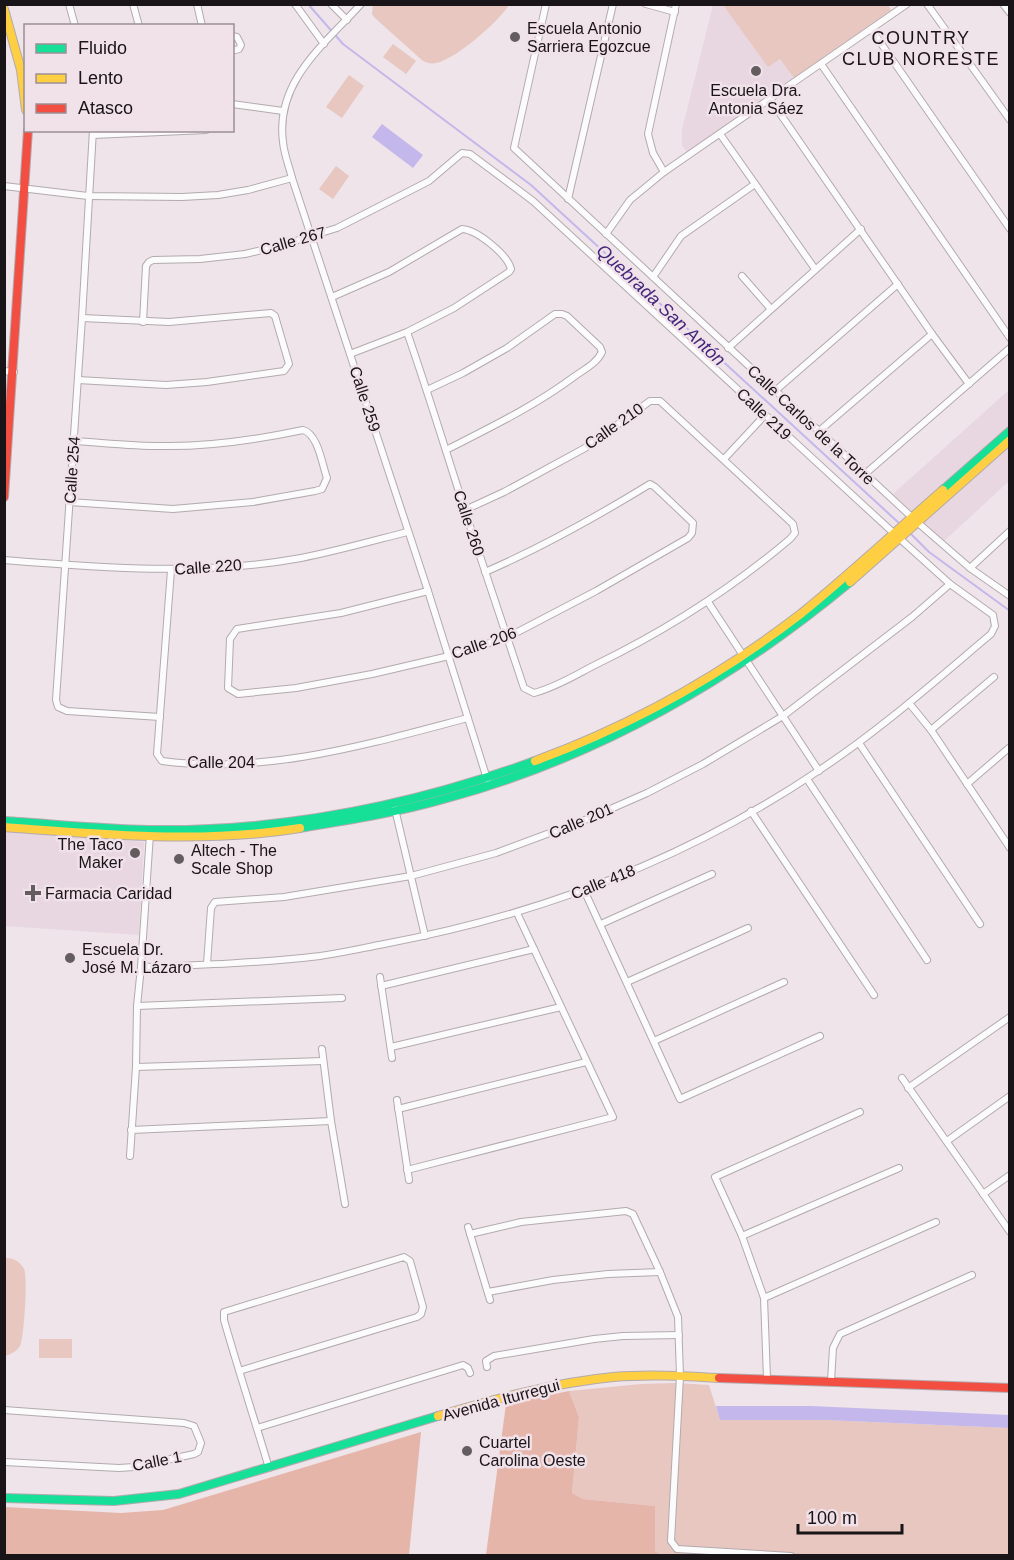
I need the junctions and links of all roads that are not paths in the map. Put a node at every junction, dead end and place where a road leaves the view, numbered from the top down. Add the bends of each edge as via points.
1 (69, 4) edge
2 (133, 4) edge
3 (197, 4) edge
4 (295, 4) edge
5 (331, 4) edge
6 (361, 4) edge
7 (546, 4) edge
8 (613, 4) edge
9 (646, 4) edge
10 (676, 4) edge
11 (907, 4) edge
12 (927, 4) edge
13 (1003, 4) edge
14 (4, 9) edge
15 (675, 12) junction
16 (1010, 13) edge
17 (347, 20) junction
18 (74, 24) edge
19 (138, 24) edge
20 (202, 24) edge
21 (871, 29) junction
22 (234, 37) edge
23 (325, 42) junction
24 (234, 50) edge
25 (821, 64) junction
26 (24, 94) edge
27 (770, 99) junction
28 (234, 104) edge
29 (283, 111) junction
30 (1010, 120) edge
31 (27, 132) edge
32 (153, 132) edge
33 (93, 133) edge
34 (720, 134) junction
35 (475, 158) joint
36 (664, 172) junction
37 (292, 178) junction
38 (755, 184) junction
39 (4, 186) edge
40 (23, 188) junction
41 (88, 195) junction
42 (568, 199) junction
43 (861, 229) junction
44 (1010, 229) edge
45 (606, 234) junction
46 (312, 237) junction
47 (815, 269) junction
48 (742, 276) dead end
49 (652, 277) junction
50 (898, 284) junction
51 (332, 297) junction
52 (770, 308) junction
53 (82, 318) junction
54 (143, 322) junction
55 (407, 332) junction
56 (932, 334) junction
57 (1010, 338) edge
58 (728, 348) junction
59 (1010, 348) edge
60 (350, 354) junction
61 (9, 371) edge
62 (78, 380) junction
63 (969, 384) junction
64 (427, 390) junction
65 (775, 391) junction
66 (765, 415) junction
67 (1010, 431) edge
68 (818, 432) junction
69 (1010, 440) edge
70 (74, 441) junction
71 (446, 450) junction
72 (724, 459) junction
73 (865, 474) junction
74 (4, 497) edge
75 (69, 502) junction
76 (465, 510) junction
77 (914, 520) junction
78 (1010, 531) edge
79 (407, 532) junction
80 (896, 536) junction
81 (4, 560) edge
82 (64, 565) junction
83 (970, 568) junction
84 (171, 570) junction
85 (485, 572) junction
86 (950, 584) junction
87 (428, 591) junction
88 (1010, 596) edge
89 (708, 602) junction
90 (994, 626) joint
91 (508, 638) junction
92 (449, 656) junction
93 (745, 657) junction
94 (994, 677) dead end
95 (909, 703) junction
96 (783, 716) junction
97 (160, 717) junction
98 (468, 718) junction
99 (931, 730) junction
100 (859, 742) junction
101 (1010, 747) edge
102 (819, 771) junction
103 (807, 779) junction
104 (488, 782) junction
105 (967, 784) junction
106 (395, 808) junction
107 (751, 811) junction
108 (4, 820) edge
109 (4, 827) edge
110 (150, 833) junction
111 (1010, 833) edge
112 (1003, 838) junction
113 (1010, 848) edge
114 (711, 874) dead end
115 (411, 876) junction
116 (584, 890) junction
117 (518, 913) junction
118 (601, 924) junction
119 (980, 924) dead end
120 (748, 928) dead end
121 (425, 936) junction
122 (534, 949) junction
123 (927, 960) dead end
124 (207, 964) junction
125 (141, 967) junction
126 (380, 977) dead end
127 (627, 982) junction
128 (784, 982) dead end
129 (381, 986) junction
130 (874, 995) dead end
131 (342, 998) dead end
132 (137, 1006) junction
133 (561, 1007) junction
134 (1010, 1017) edge
135 (820, 1036) dead end
136 (654, 1041) junction
137 (391, 1047) junction
138 (322, 1049) dead end
139 (392, 1058) dead end
140 (323, 1061) junction
141 (586, 1062) junction
142 (136, 1067) junction
143 (902, 1078) dead end
144 (908, 1088) junction
145 (1010, 1096) edge
146 (397, 1100) dead end
147 (398, 1109) junction
148 (861, 1112) dead end
149 (331, 1121) junction
150 (131, 1130) junction
151 (946, 1142) junction
152 (130, 1156) dead end
153 (899, 1168) dead end
154 (407, 1170) junction
155 (1010, 1175) edge
156 (409, 1180) dead end
157 (983, 1194) junction
158 (345, 1204) dead end
159 (936, 1222) dead end
160 (1010, 1232) edge
161 (742, 1236) junction
162 (660, 1272) junction
163 (972, 1275) dead end
164 (764, 1298) junction
165 (680, 1335) junction
166 (487, 1368) dead end
167 (239, 1371) junction
168 (470, 1373) dead end
169 (680, 1376) junction
170 (767, 1378) junction
171 (831, 1381) junction
172 (1010, 1388) edge
173 (4, 1410) edge
174 (257, 1428) junction
175 (4, 1462) edge
176 (268, 1468) junction
177 (4, 1498) edge
178 (790, 1556) edge

1 - 18 street
2 - 19 street
3 - 20 street
4 - 23 street
5 - 17 street
6 - 17 street, Calle 259
7 - 42 street, Calle Carlos de la Torre via 514,148
8 - 42 street
9 - 15 street
10 - 15 street
11 - 21 street
12 - 30 street
13 - 16 street
14 - 26 street
15 - 36 street via 648,134 652,153
17 - 23 street, Calle 259
21 - 25 street
21 - 44 street
22 - 24 street via 241,45
23 - 29 street, Calle 259 via 293,82
25 - 27 street
25 - 57 street
27 - 34 street
27 - 43 street
28 - 29 street
29 - 37 street, Calle 259 via 282,141
31 - 40 street
32 - 33 street
33 - 41 street, Calle 254
34 - 36 street
34 - 38 street
35 - 46 street, Calle 267 via 462,153 429,181
35 - 66 street, Calle 219 via 533,201
36 - 45 street via 630,200
37 - 41 street via 218,195
37 - 46 street, Calle 259
38 - 47 street
38 - 49 street via 681,236
39 - 40 street
40 - 41 street
40 - 61 street
41 - 53 street, Calle 254
42 - 45 street, Calle Carlos de la Torre
43 - 47 street
43 - 50 street
45 - 49 street, Calle Carlos de la Torre
46 - 51 street, Calle 259
46 - 54 street, Calle 267 via 245,254 149,262
47 - 52 street
48 - 52 street
49 - 58 street, Calle Carlos de la Torre
50 - 56 street
50 - 65 street
51 - 55 street via 390,272 462,229 471,230 506,257 511,269 508,272 454,308
51 - 60 street, Calle 259
52 - 58 street
53 - 54 street
53 - 62 street, Calle 254
54 - 62 street via 271,313 289,364 284,371 207,382 166,385
55 - 60 street
55 - 64 street, Calle 260
56 - 63 street
56 - 68 street
58 - 65 street, Calle Carlos de la Torre
59 - 63 street
60 - 79 street, Calle 259
61 - 74 street
62 - 70 street, Calle 254
63 - 73 street
64 - 71 street, Calle 260
64 - 71 street via 507,348 555,314 567,316 602,352 596,362 551,394
65 - 68 street, Calle Carlos de la Torre
66 - 72 street
66 - 80 street, Calle 219
67 - 77 street
68 - 73 street, Calle Carlos de la Torre
69 - 77 street
70 - 75 street, Calle 254
70 - 75 street via 198,445 307,431 313,437 327,478 322,489 254,502 173,509
71 - 76 street, Calle 260
72 - 76 street, Calle 210 via 660,401 650,401 585,448
72 - 89 street, Calle 210 via 793,524 795,533 752,572
73 - 77 street, Calle Carlos de la Torre
75 - 82 street, Calle 254
76 - 85 street, Calle 260
77 - 80 street
77 - 83 street, Calle Carlos de la Torre
78 - 83 street
79 - 84 street, Calle 220 via 300,558
79 - 87 street, Calle 259
80 - 86 street, Calle 219
80 - 93 street via 801,622
81 - 82 street, Calle 220
82 - 84 street, Calle 220
82 - 97 street, Calle 254 via 58,707 67,711
83 - 88 street, Calle Carlos de la Torre
84 - 97 street, Calle 204
85 - 91 street, Calle 260
85 - 91 street, Calle 206 via 538,549 650,484 692,520 694,528 688,538
86 - 90 street, Calle 219 via 993,615
86 - 96 street, Calle 201
87 - 92 street, Calle 259
87 - 92 street, Calle 206 via 341,613 237,629 230,639 228,688 238,694 296,688
89 - 91 street, Calle 260 via 619,654 534,693 524,688
89 - 93 street
90 - 95 street, Calle 418 via 990,634
91 - 92 street, Calle 206
92 - 98 street, Calle 259
93 - 96 street
93 - 104 street via 679,703 614,736 564,758
94 - 99 street
95 - 99 street
95 - 100 street, Calle 418
96 - 102 street
96 - 115 street, Calle 201 via 703,764 590,818 496,853
97 - 98 street, Calle 204 via 157,754 162,761 239,765 333,751
98 - 104 street, Calle 259
99 - 105 street
100 - 102 street, Calle 418
100 - 119 street
101 - 105 street
102 - 103 street, Calle 418
103 - 107 street, Calle 418
103 - 123 street
104 - 106 street
105 - 112 street
106 - 110 street via 327,825 272,832 211,836
106 - 115 street
107 - 116 street, Calle 418 via 673,853
107 - 130 street
108 - 110 street
109 - 110 street
110 - 125 street
111 - 112 street
112 - 113 street
114 - 118 street
115 - 121 street
115 - 124 street, Calle 201 via 284,897 215,902 211,908
116 - 117 street, Calle 418
116 - 118 street
117 - 121 street, Calle 418
117 - 122 street
118 - 127 street
120 - 127 street
121 - 124 street, Calle 418 via 320,956
122 - 129 street
122 - 133 street
124 - 125 street, Calle 418
125 - 132 street
126 - 129 street
127 - 136 street
128 - 136 street
129 - 137 street
131 - 132 street
132 - 142 street
133 - 137 street
133 - 141 street
134 - 144 street
135 - 136 street via 680,1099
137 - 139 street
138 - 140 street
140 - 142 street
140 - 149 street
141 - 147 street
141 - 154 street via 614,1117
142 - 150 street
143 - 144 street
144 - 151 street
145 - 151 street
146 - 147 street
147 - 154 street
148 - 161 street via 715,1178
149 - 150 street
149 - 158 street
150 - 152 street
151 - 157 street
153 - 161 street
154 - 156 street
155 - 157 street
157 - 160 street
159 - 164 street
161 - 164 street
162 - 162 street via 633,1214 626,1211 469,1231 489,1296 553,1280
162 - 165 street via 678,1317
163 - 171 street via 840,1334 833,1348
164 - 170 street
165 - 166 street via 623,1336 568,1343 494,1356 486,1361
165 - 169 street
167 - 167 street via 224,1312 404,1257 410,1261 422,1314
167 - 174 street
168 - 174 street via 463,1365
169 - 170 street, Avenida Iturregui
169 - 176 street, Avenida Iturregui via 613,1377 519,1392
169 - 178 street via 671,1541 677,1549
170 - 171 street, Avenida Iturregui
171 - 172 street, Avenida Iturregui
173 - 175 street, Calle 1 via 184,1423 196,1428 201,1443 194,1454 134,1467
174 - 176 street
176 - 177 street, Avenida Iturregui via 153,1499 107,1502

